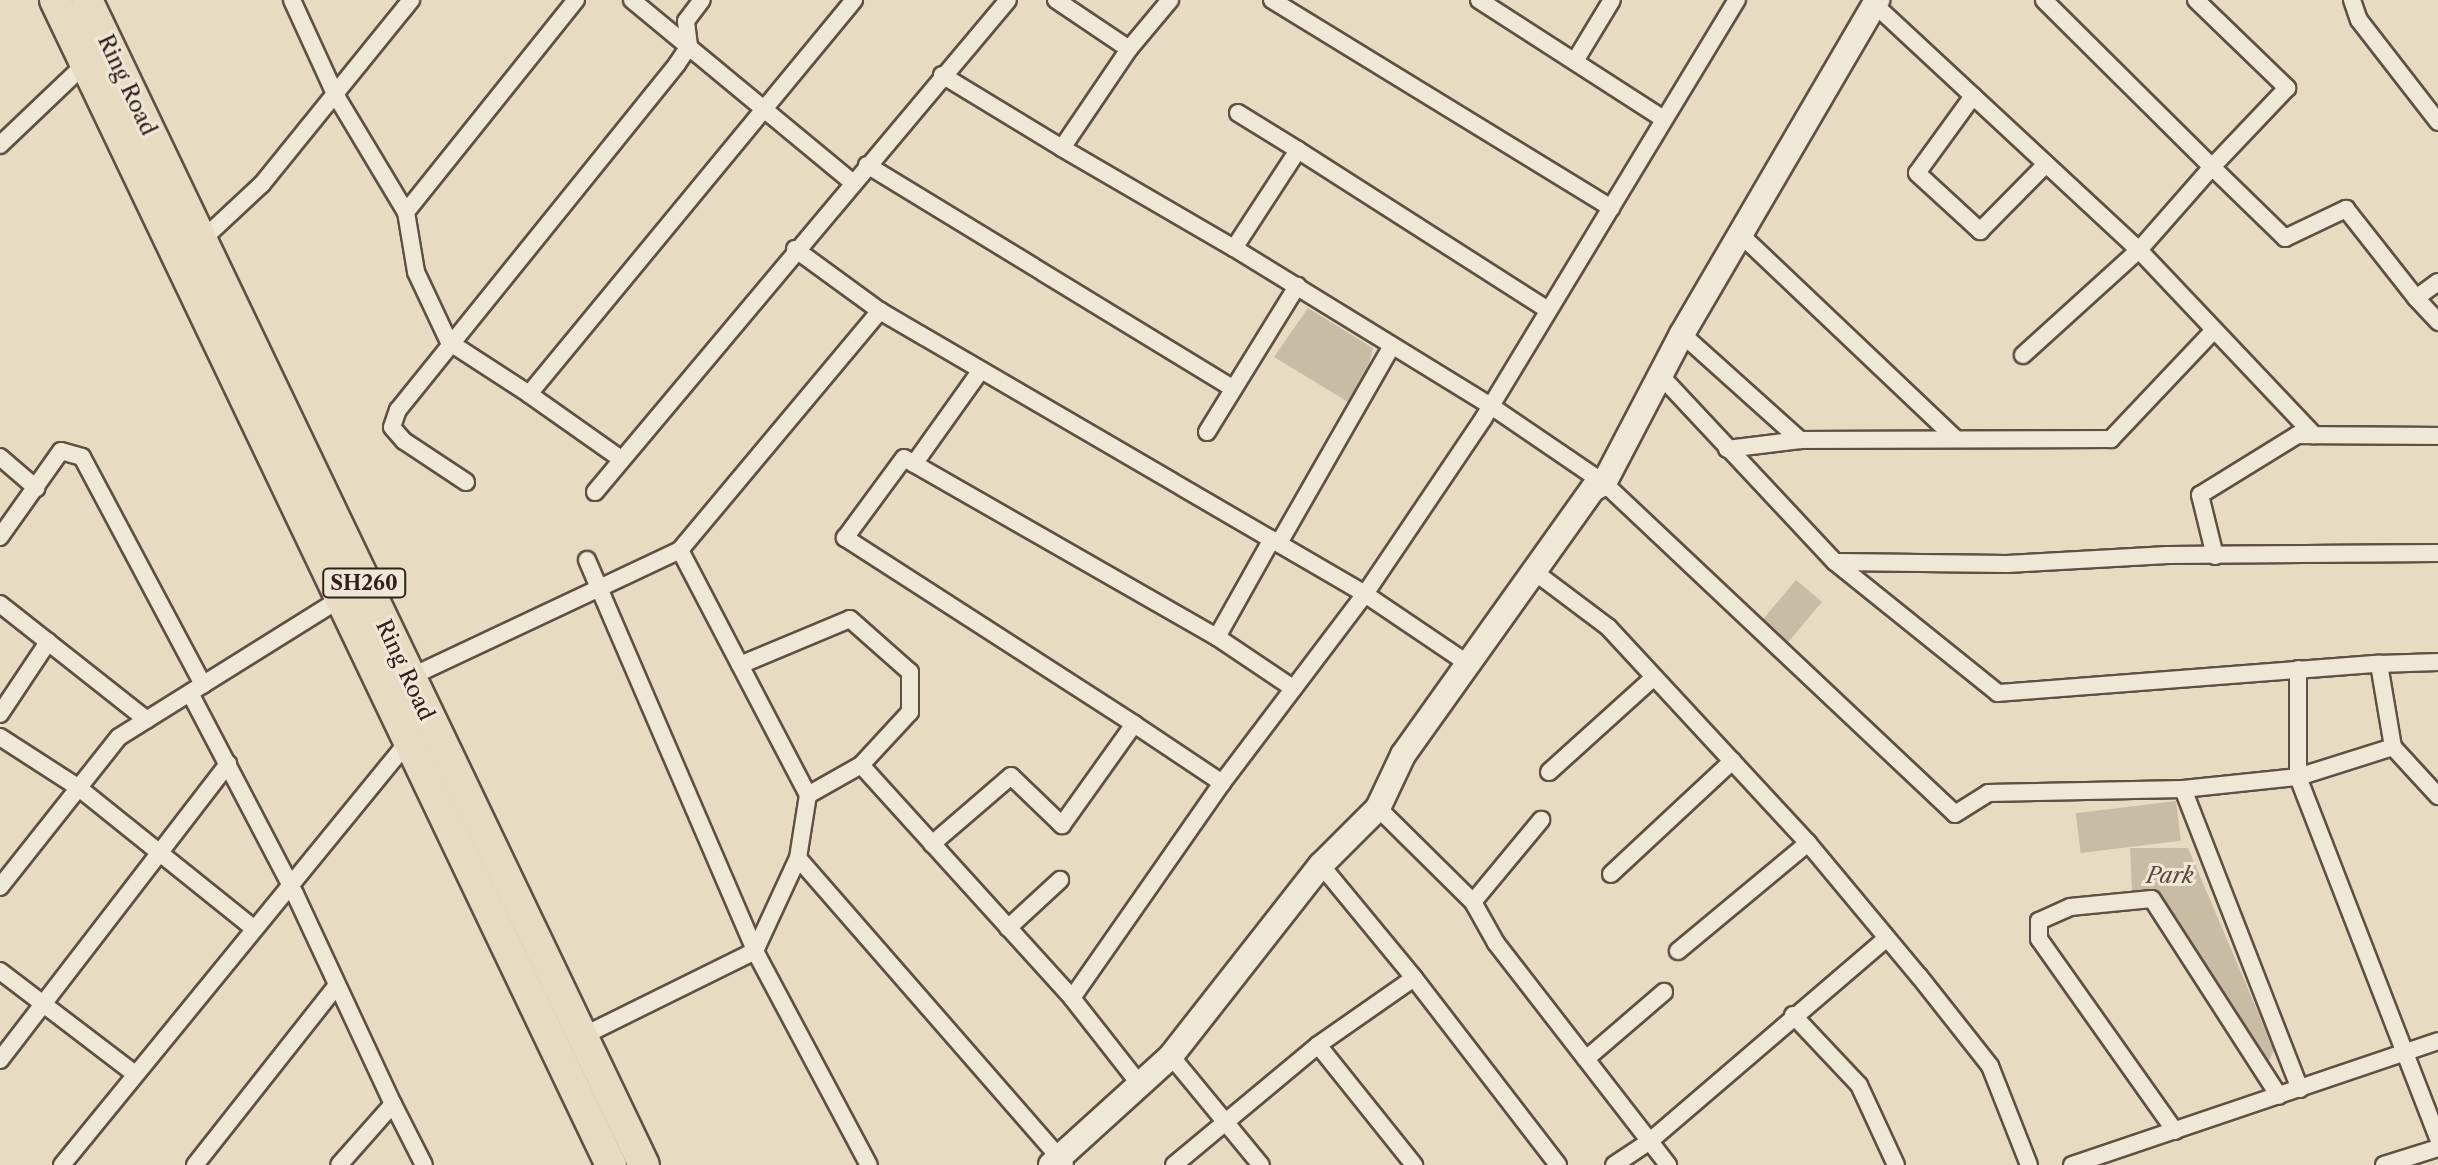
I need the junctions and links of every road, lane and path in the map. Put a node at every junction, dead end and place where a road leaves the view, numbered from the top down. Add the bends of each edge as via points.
1 (55, 0) edge
2 (87, 0) edge
3 (292, 0) edge
4 (411, 0) edge
5 (576, 0) edge
6 (632, 0) edge
7 (702, 0) edge
8 (854, 0) edge
9 (1008, 0) edge
10 (1056, 0) edge
11 (1170, 0) edge
12 (1272, 0) edge
13 (1479, 0) edge
14 (1612, 0) edge
15 (1737, 0) edge
16 (2044, 0) edge
17 (2196, 0) edge
18 (2352, 0) edge
19 (1876, 2) edge
20 (689, 46) junction
21 (1129, 49) junction
22 (1575, 61) junction
23 (85, 64) junction
24 (942, 75) junction
25 (335, 94) junction
26 (1973, 96) junction
27 (764, 108) junction
28 (1238, 113) dead end
29 (1664, 119) junction
30 (2438, 122) edge
31 (0, 145) edge
32 (1062, 148) junction
33 (1298, 150) junction
34 (2046, 164) junction
35 (867, 165) junction
36 (2212, 167) junction
37 (852, 182) junction
38 (1611, 208) junction
39 (406, 212) junction
40 (1740, 234) junction
41 (201, 241) junction
42 (1234, 248) junction
43 (795, 249) junction
44 (2139, 250) junction
45 (2438, 282) edge
46 (1297, 286) junction
47 (2416, 298) junction
48 (1548, 310) junction
49 (880, 311) junction
50 (2438, 322) edge
51 (2214, 330) junction
52 (1682, 334) junction
53 (449, 342) junction
54 (1392, 346) junction
55 (2023, 355) dead end
56 (981, 370) junction
57 (1660, 375) junction
58 (1233, 388) junction
59 (529, 394) junction
60 (1491, 406) junction
61 (1207, 432) dead end
62 (2314, 435) junction
63 (2438, 436) edge
64 (1955, 438) junction
65 (1800, 440) junction
66 (1727, 449) junction
67 (0, 457) edge
68 (621, 459) junction
69 (914, 464) junction
70 (466, 482) dead end
71 (1604, 483) junction
72 (36, 488) junction
73 (595, 492) dead end
74 (0, 537) edge
75 (1276, 541) junction
76 (680, 550) junction
77 (2438, 553) edge
78 (2215, 556) junction
79 (587, 560) dead end
80 (1835, 562) junction
81 (1536, 573) junction
82 (599, 591) junction
83 (1365, 594) junction
84 (343, 597) junction
85 (0, 604) edge
86 (1217, 637) junction
87 (48, 642) junction
88 (2438, 662) edge
89 (2379, 664) junction
90 (740, 665) junction
91 (1470, 665) junction
92 (2298, 669) junction
93 (408, 678) junction
94 (1653, 678) junction
95 (1293, 688) junction
96 (197, 689) junction
97 (0, 714) edge
98 (147, 720) junction
99 (1134, 724) junction
100 (419, 729) junction
101 (0, 737) edge
102 (2393, 747) junction
103 (1732, 761) junction
104 (228, 764) junction
105 (861, 765) junction
106 (1549, 772) dead end
107 (2298, 777) junction
108 (2432, 782) edge
109 (1222, 783) junction
110 (79, 788) junction
111 (2183, 789) junction
112 (808, 795) junction
113 (2438, 796) edge
114 (1378, 808) junction
115 (1541, 820) dead end
116 (1808, 843) junction
117 (932, 844) junction
118 (157, 855) junction
119 (798, 858) junction
120 (1321, 865) junction
121 (1611, 874) dead end
122 (1060, 880) dead end
123 (288, 882) junction
124 (0, 887) edge
125 (1473, 902) junction
126 (252, 927) junction
127 (1008, 928) junction
128 (1886, 939) junction
129 (755, 951) junction
130 (1678, 951) dead end
131 (0, 971) edge
132 (1414, 978) junction
133 (337, 985) junction
134 (1664, 992) dead end
135 (1072, 998) junction
136 (43, 1004) junction
137 (1793, 1015) junction
138 (581, 1037) junction
139 (2438, 1041) edge
140 (1318, 1045) junction
141 (2408, 1052) junction
142 (1171, 1056) junction
143 (1586, 1059) junction
144 (0, 1060) edge
145 (135, 1074) junction
146 (1141, 1086) junction
147 (2300, 1089) junction
148 (2279, 1096) junction
149 (393, 1104) junction
150 (1226, 1122) junction
151 (2175, 1131) junction
152 (2438, 1138) edge
153 (1650, 1141) junction
154 (2438, 1148) edge
155 (1059, 1162) edge
156 (62, 1165) edge
157 (195, 1165) edge
158 (339, 1165) edge
159 (424, 1165) edge
160 (611, 1165) edge
161 (644, 1165) edge
162 (869, 1165) edge
163 (1174, 1165) edge
164 (1261, 1165) edge
165 (1414, 1165) edge
166 (1558, 1165) edge
167 (1614, 1165) edge
168 (1668, 1165) edge
169 (1896, 1165) edge
170 (2029, 1165) edge
171 (2072, 1165) edge
172 (2384, 1165) edge

1 - 23 highway, Ring Road / SH260
2 - 41 highway, Ring Road / SH260
3 - 25 street
4 - 25 street
5 - 39 street
6 - 20 street
7 - 20 street via 686,21
8 - 27 street
9 - 24 street
10 - 21 street
11 - 21 street
12 - 38 street
13 - 22 street
14 - 22 street
15 - 29 street
16 - 36 street
17 - 36 street via 2287,88
18 - 30 street via 2359,20
19 - 26 street
19 - 40 street
20 - 27 street
20 - 53 street
21 - 32 street
22 - 29 street
23 - 31 street
23 - 84 highway, Ring Road / SH260
24 - 32 street
24 - 35 street
25 - 39 street
25 - 41 street via 262,184
26 - 34 street
26 - 34 street via 1917,173 1980,231
27 - 37 street
27 - 59 street
28 - 33 street
29 - 38 street
32 - 42 street
33 - 42 street
33 - 48 street
34 - 44 street
35 - 37 street
35 - 58 street
36 - 44 street
36 - 47 street via 2285,238 2346,209
37 - 43 street
38 - 48 street
39 - 53 street via 416,272
40 - 52 street
40 - 64 street
41 - 93 highway, Ring Road / SH260
42 - 46 street
43 - 49 street
43 - 68 street
44 - 51 street
44 - 55 street
45 - 47 street
46 - 54 street
46 - 58 street
47 - 50 street
48 - 60 street
49 - 56 street
49 - 76 street
51 - 62 street
51 - 64 street via 2111,439
52 - 57 street
52 - 65 street
53 - 59 street
53 - 70 street via 398,410 392,427 404,441
54 - 60 street
54 - 75 street
56 - 69 street
56 - 75 street
57 - 66 street
57 - 71 street
58 - 61 street
59 - 68 street
60 - 71 street
60 - 83 street
62 - 63 street
62 - 78 street via 2297,435 2200,495
64 - 65 street
65 - 66 street
66 - 80 street
67 - 72 street
68 - 73 street
69 - 86 street
69 - 99 street via 904,458 845,538
71 - 81 street via 1593,489
71 - 111 street via 1955,814 1988,793
72 - 74 street
72 - 96 street via 61,451 82,457
75 - 83 street
75 - 86 street
76 - 82 street
76 - 90 street
77 - 78 street
78 - 80 street via 2007,564
79 - 82 street
80 - 92 street via 1998,693
81 - 91 street
81 - 94 street via 1608,627
82 - 93 street
82 - 129 street
83 - 91 street
83 - 95 street
84 - 96 street
84 - 100 highway, Ring Road / SH260
85 - 87 street
86 - 95 street
87 - 97 street
87 - 98 street
88 - 89 street
89 - 92 street
89 - 102 street
90 - 105 street via 850,619 910,672 910,712
90 - 112 street
91 - 114 street via 1403,755
92 - 107 street
93 - 100 highway, Ring Road / SH260
94 - 103 street
94 - 106 street
95 - 109 street
96 - 98 street
96 - 104 street
98 - 110 street via 119,737
99 - 109 street
99 - 117 street via 1062,825 1011,776
100 - 123 street
100 - 138 highway, Ring Road / SH260
100 - 160 highway, Ring Road / SH260
101 - 110 street
102 - 107 street
102 - 108 street
103 - 116 street
103 - 121 street
104 - 118 street
104 - 123 street
105 - 112 street
105 - 117 street
107 - 111 street
107 - 141 street
108 - 113 street
109 - 135 street
110 - 118 street
110 - 124 street
111 - 147 street
112 - 119 street
114 - 120 street
114 - 125 street
115 - 125 street
116 - 128 street
116 - 130 street
117 - 127 street
118 - 126 street
118 - 136 street
119 - 129 street
119 - 155 street
120 - 132 street
120 - 142 street
122 - 127 street
123 - 126 street
123 - 133 street
125 - 143 street via 1496,943
126 - 145 street
127 - 135 street
128 - 137 street
128 - 170 street via 1990,1066
129 - 138 street
129 - 162 street
131 - 136 street
132 - 140 street
132 - 166 street
133 - 149 street
133 - 157 street
134 - 143 street
135 - 146 street
136 - 144 street
136 - 145 street
137 - 153 street
137 - 169 street via 1859,1085
138 - 161 highway, Ring Road / SH260
139 - 141 street
140 - 150 street
140 - 165 street
141 - 147 street
141 - 152 street
142 - 146 street
142 - 150 street
143 - 153 street
145 - 156 street
146 - 155 street
147 - 148 street
148 - 151 street
148 - 151 street via 2152,899 2070,907 2039,921 2039,939
149 - 158 street
149 - 159 street
150 - 163 street
150 - 164 street
151 - 171 street
153 - 167 street
153 - 168 street
154 - 172 street

